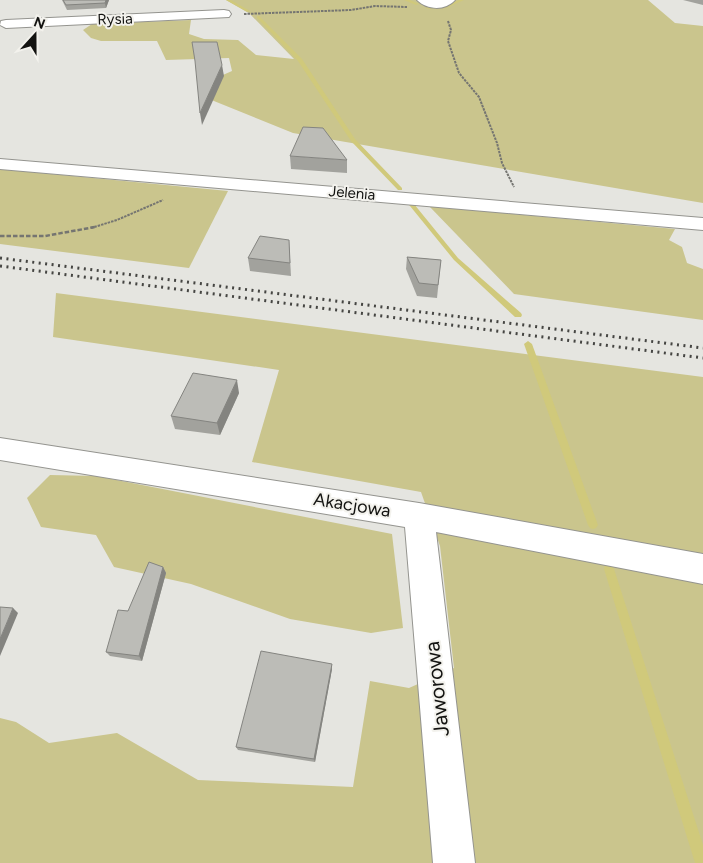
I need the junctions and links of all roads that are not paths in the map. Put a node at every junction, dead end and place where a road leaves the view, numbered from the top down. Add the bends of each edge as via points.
1 (449, 0) edge
2 (429, 2) edge
3 (6, 8) dead end
4 (224, 14) road end
5 (3, 30) edge
6 (0, 164) edge
7 (703, 224) edge
8 (0, 449) edge
9 (419, 516) junction
10 (703, 569) edge
11 (454, 863) edge

1 - 2 street
3 - 5 street
4 - 5 street, Rysia
6 - 7 street, Jelenia
8 - 9 street, Akacjowa
9 - 10 street, Akacjowa
9 - 11 street, Jaworowa

